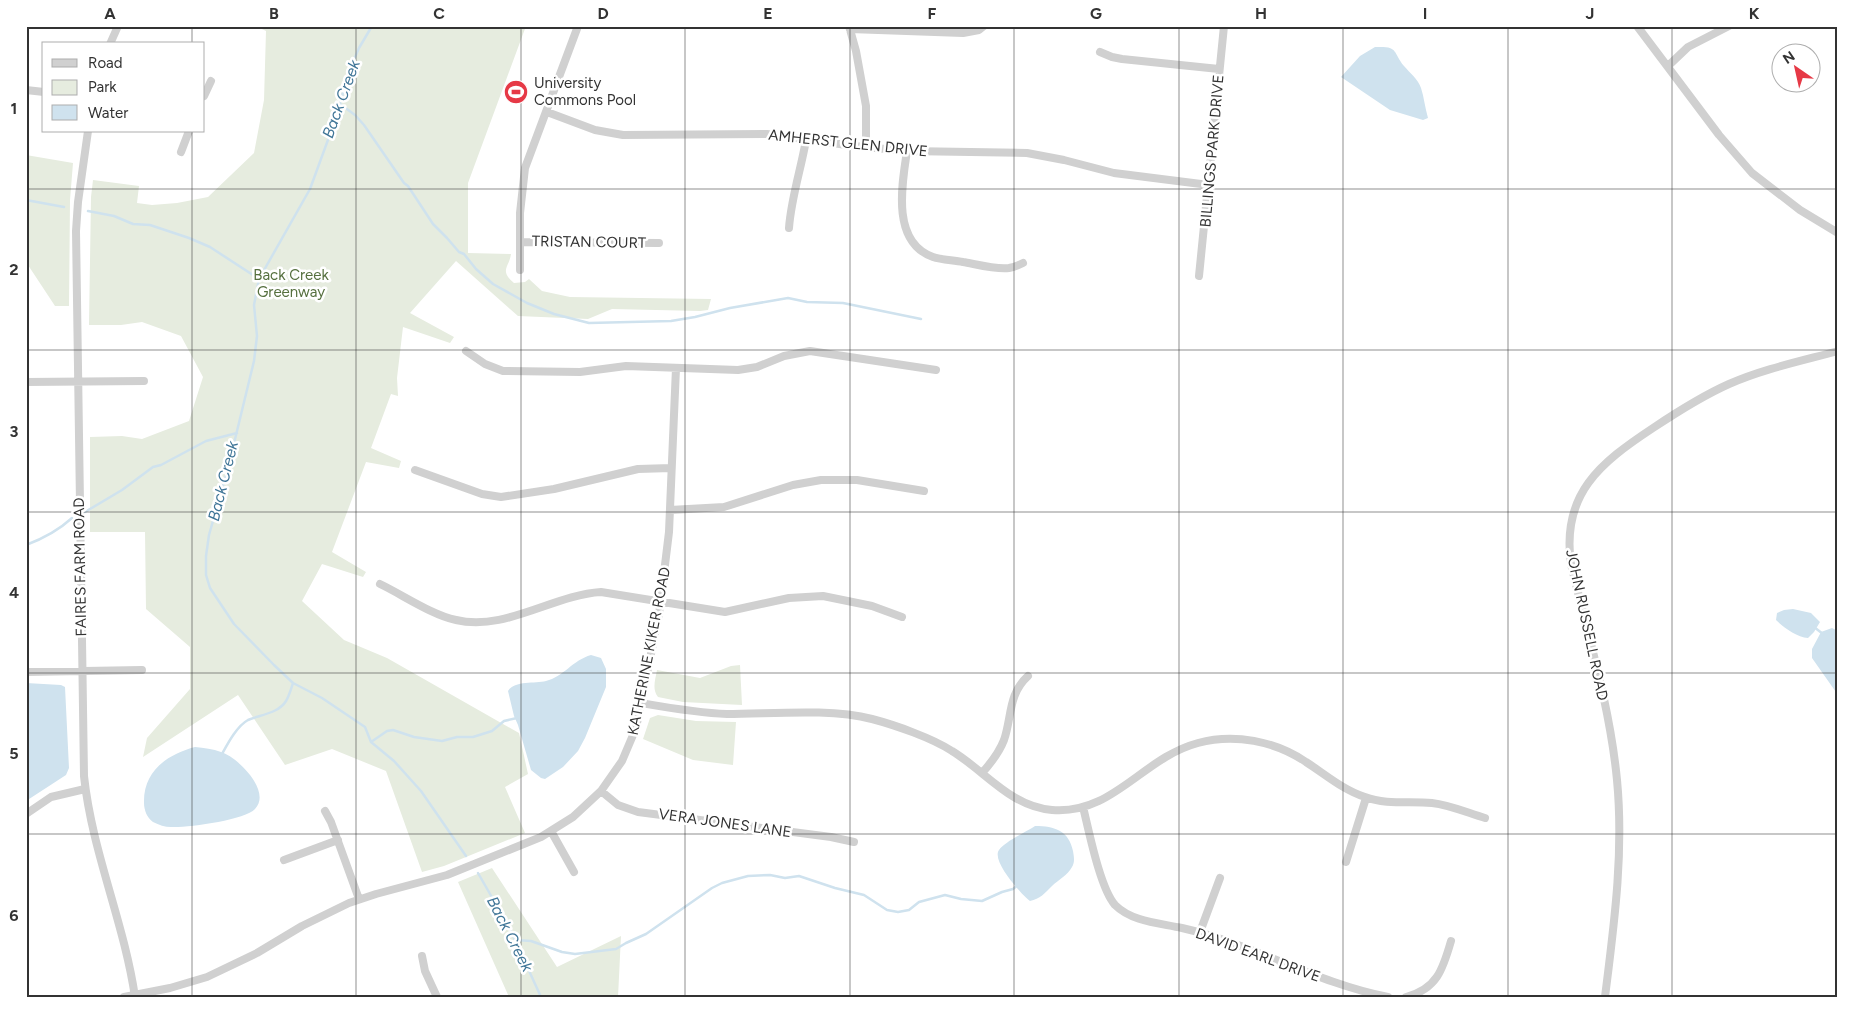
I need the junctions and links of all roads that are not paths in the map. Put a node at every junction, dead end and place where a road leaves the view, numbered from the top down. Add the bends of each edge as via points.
1 (118, 26) edge
2 (578, 26) edge
3 (984, 26) edge
4 (1224, 26) edge
5 (1637, 26) edge
6 (1730, 26) edge
7 (849, 28) edge
8 (111, 42) edge
9 (1100, 52) dead end
10 (1668, 66) junction
11 (1219, 68) junction
12 (211, 81) dead end
13 (26, 90) edge
14 (42, 92) edge
15 (205, 94) edge
16 (547, 112) junction
17 (88, 132) edge
18 (189, 132) edge
19 (806, 140) junction
20 (866, 147) junction
21 (907, 151) junction
22 (181, 152) dead end
23 (1209, 185) junction
24 (789, 228) dead end
25 (1838, 233) edge
26 (520, 242) junction
27 (659, 243) dead end
28 (1024, 263) dead end
29 (520, 270) dead end
30 (1199, 276) dead end
31 (466, 351) dead end
32 (1838, 351) edge
33 (676, 368) junction
34 (936, 370) dead end
35 (144, 381) dead end
36 (26, 382) edge
37 (78, 382) junction
38 (671, 468) junction
39 (414, 470) dead end
40 (924, 490) dead end
41 (670, 510) junction
42 (380, 584) dead end
43 (660, 602) junction
44 (902, 617) dead end
45 (142, 670) dead end
46 (82, 671) junction
47 (26, 672) edge
48 (1028, 676) dead end
49 (641, 703) junction
50 (982, 773) junction
51 (85, 789) junction
52 (601, 791) junction
53 (1366, 798) junction
54 (1083, 807) junction
55 (325, 812) dead end
56 (26, 814) edge
57 (1485, 818) dead end
58 (551, 831) junction
59 (338, 840) junction
60 (854, 842) dead end
61 (284, 860) dead end
62 (1346, 862) dead end
63 (574, 872) dead end
64 (1220, 878) dead end
65 (359, 899) junction
66 (1200, 932) junction
67 (1451, 941) dead end
68 (422, 956) dead end
69 (135, 996) edge
70 (124, 997) edge
71 (437, 997) edge
72 (1388, 997) edge
73 (1406, 997) edge
74 (1605, 997) edge

1 - 8 street
2 - 16 street
3 - 7 street via 963,34
4 - 11 street, BILLINGS PARK DRIVE
5 - 10 street
6 - 10 street via 1688,47
7 - 20 street via 866,106
9 - 11 street via 1122,59
10 - 25 street via 1752,174 1793,206
11 - 23 street, BILLINGS PARK DRIVE
12 - 15 street
13 - 14 street
16 - 19 street, AMHERST GLEN DRIVE via 595,130 622,135 767,134
16 - 26 street via 525,168
17 - 37 street, FAIRES FARM ROAD via 76,231
18 - 22 street
19 - 20 street, AMHERST GLEN DRIVE
19 - 24 street
20 - 21 street, AMHERST GLEN DRIVE
21 - 23 street, AMHERST GLEN DRIVE via 1028,154 1114,173
21 - 28 street via 902,218 917,247 932,256 969,263 1008,268
23 - 30 street, BILLINGS PARK DRIVE
26 - 27 street, TRISTAN COURT
26 - 29 street
31 - 33 street via 503,371 564,373 626,366
32 - 74 street, JOHN RUSSELL ROAD via 1750,376 1708,394 1676,413 1630,443 1598,470 1584,487 1574,510 1569,538 1571,564 1612,741 1618,797 1619,865
33 - 34 street via 749,369 797,352 815,351
33 - 38 street, KATHERINE KIKER ROAD
35 - 37 street
36 - 37 street
37 - 46 street, FAIRES FARM ROAD
38 - 39 street via 638,469 554,489 502,497 482,494
38 - 41 street, KATHERINE KIKER ROAD
40 - 41 street via 857,480 821,480 793,485 724,507
41 - 43 street, KATHERINE KIKER ROAD
42 - 43 street via 439,614 467,622 494,621 589,592 614,592
43 - 44 street via 725,612 789,598 823,596 872,606
43 - 49 street, KATHERINE KIKER ROAD
45 - 46 street
46 - 47 street
46 - 51 street, FAIRES FARM ROAD
48 - 50 street via 1015,693 1000,749
49 - 50 street via 710,713 864,717 942,745
49 - 52 street, KATHERINE KIKER ROAD via 630,744
50 - 54 street via 1026,804 1052,810
51 - 56 street via 51,798
51 - 69 street, FAIRES FARM ROAD
52 - 58 street, KATHERINE KIKER ROAD via 573,817
52 - 60 street, VERA JONES LANE via 618,805 638,812
53 - 54 street via 1280,748 1231,738 1205,741 1173,752 1110,796
53 - 57 street via 1437,804
53 - 62 street
54 - 66 street, DAVID EARL DRIVE via 1104,884 1117,906 1130,916
55 - 59 street
58 - 63 street
58 - 65 street, KATHERINE KIKER ROAD via 447,875
59 - 61 street
59 - 65 street
64 - 66 street
65 - 69 street, KATHERINE KIKER ROAD via 328,912 220,972
66 - 72 street, DAVID EARL DRIVE via 1314,976
67 - 73 street via 1444,966 1434,981
68 - 71 street
69 - 70 street, KATHERINE KIKER ROAD

